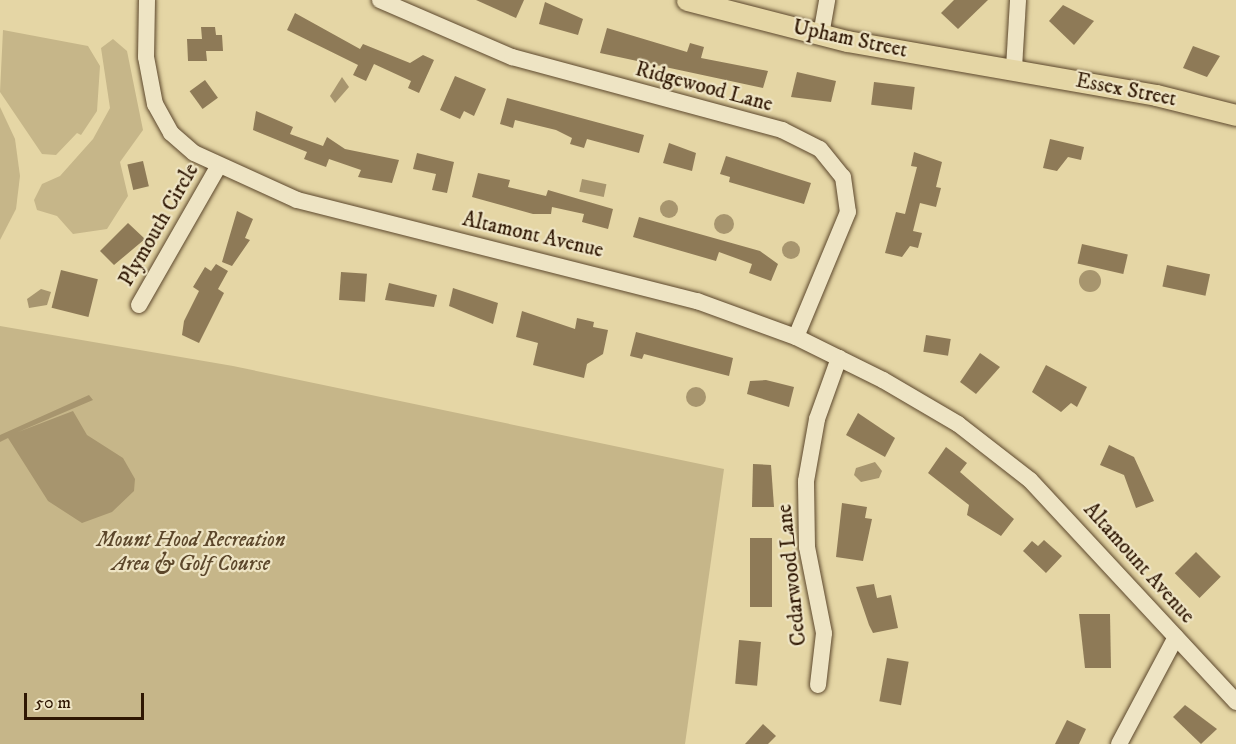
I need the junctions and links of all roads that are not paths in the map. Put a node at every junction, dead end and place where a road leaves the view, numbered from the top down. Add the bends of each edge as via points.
1 (147, 0) edge
2 (380, 0) edge
3 (687, 0) edge
4 (827, 0) edge
5 (1018, 0) edge
6 (821, 35) junction
7 (1014, 68) junction
8 (1236, 115) edge
9 (218, 167) junction
10 (139, 305) dead end
11 (796, 337) junction
12 (839, 358) junction
13 (1003, 458) joint
14 (1176, 637) junction
15 (818, 685) dead end
16 (1236, 702) edge
17 (1119, 744) edge

1 - 9 street, Altamont Avenue via 146,57 157,110 178,141
2 - 11 street, Ridgewood Lane via 513,57 782,130 820,150 843,177 848,212
3 - 6 main road, Upham Street
4 - 6 street
5 - 7 street
6 - 7 main road, Upham Street
7 - 8 main road, Essex Street
9 - 10 street, Plymouth Circle
9 - 11 street, Altamont Avenue via 297,200 664,290
11 - 12 street, Altamont Avenue
12 - 13 street, Altamont Avenue via 931,407
12 - 15 street, Cedarwood Lane via 817,419 806,481 807,547 824,633
13 - 14 street, Altamount Avenue via 1085,535
14 - 16 street, Altamount Avenue
14 - 17 street

